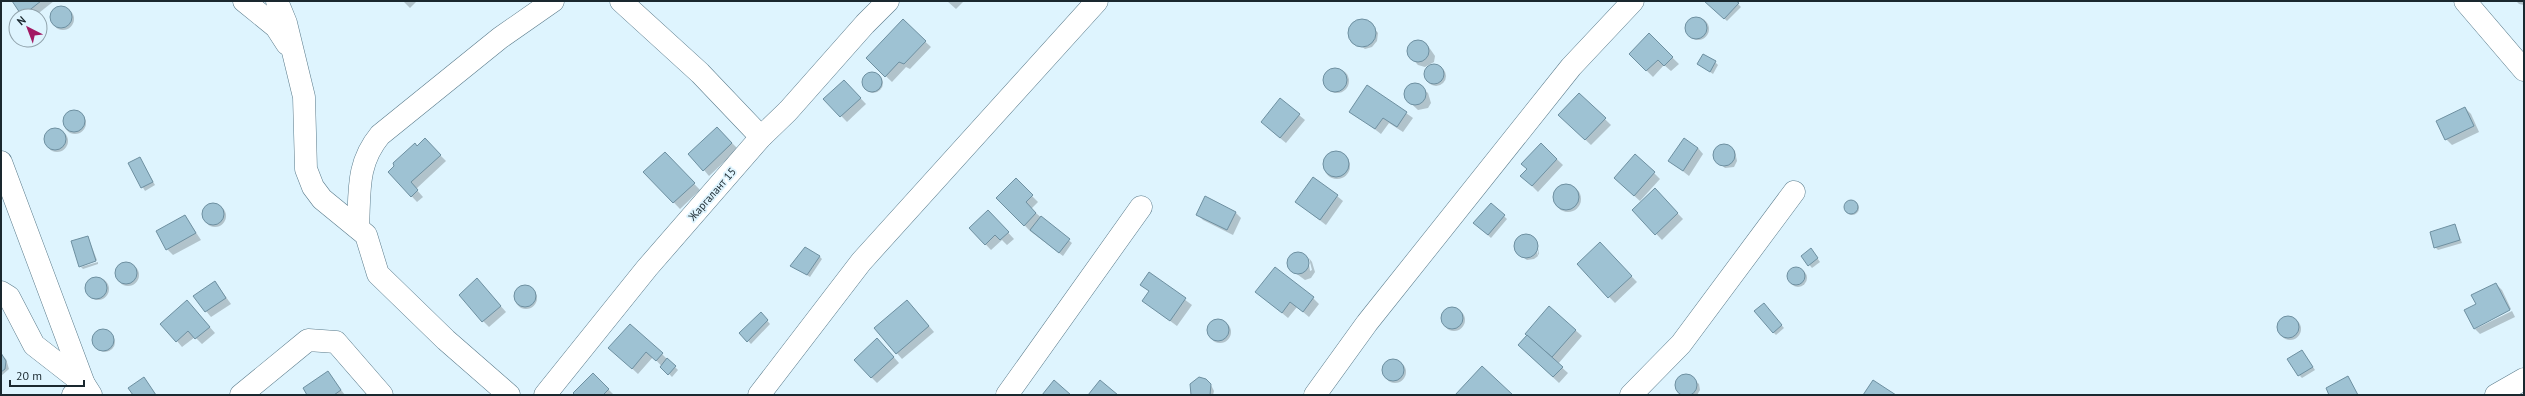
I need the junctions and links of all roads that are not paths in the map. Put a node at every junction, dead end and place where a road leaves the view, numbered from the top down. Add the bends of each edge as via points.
1 (244, 1) edge
2 (277, 1) edge
3 (553, 1) edge
4 (621, 1) edge
5 (888, 1) edge
6 (1097, 1) edge
7 (1633, 1) edge
8 (2465, 1) edge
9 (292, 52) junction
10 (2524, 70) edge
11 (761, 137) junction
12 (1, 162) edge
13 (1794, 192) dead end
14 (1141, 207) dead end
15 (358, 228) junction
16 (1, 292) edge
17 (2524, 379) edge
18 (83, 391) edge
19 (241, 395) edge
20 (382, 395) edge
21 (509, 395) edge
22 (545, 395) edge
23 (759, 395) edge
24 (1007, 395) edge
25 (1315, 395) edge
26 (1631, 395) edge
27 (2496, 395) edge

1 - 9 street via 276,27
2 - 9 street via 286,23
3 - 15 street via 500,38 380,135 368,149 362,165
4 - 11 street via 700,73
5 - 11 street, Жаргалант 15
6 - 23 street via 862,262
7 - 25 street via 1571,67 1367,323
8 - 10 street
9 - 15 street via 304,97 306,169 313,187 322,199
11 - 22 street, Жаргалант 15 via 647,268
12 - 18 street
13 - 26 street via 1681,344
14 - 24 street
15 - 21 street via 366,235 378,274 446,340
16 - 18 street via 9,297 34,345
17 - 27 street
19 - 20 street via 308,340 336,342

